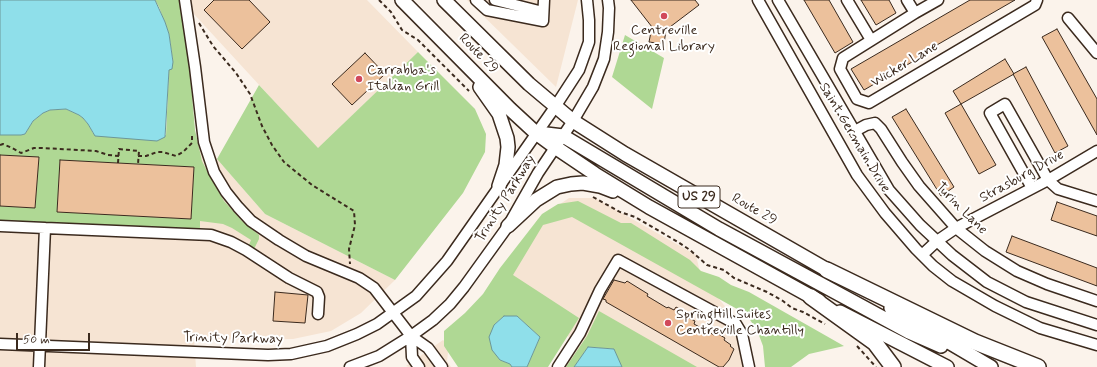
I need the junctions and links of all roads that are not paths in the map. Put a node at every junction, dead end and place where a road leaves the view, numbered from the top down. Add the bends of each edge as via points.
1 (185, 0) edge
2 (402, 0) edge
3 (444, 0) edge
4 (476, 0) edge
5 (495, 0) edge
6 (544, 0) edge
7 (587, 0) edge
8 (608, 0) edge
9 (758, 0) edge
10 (778, 0) edge
11 (848, 0) edge
12 (907, 0) edge
13 (938, 0) edge
14 (1037, 0) edge
15 (543, 12) junction
16 (915, 13) junction
17 (1068, 18) dead end
18 (870, 40) junction
19 (1097, 53) edge
20 (457, 56) junction
21 (555, 107) junction
22 (573, 121) junction
23 (855, 131) junction
24 (536, 133) junction
25 (563, 136) junction
26 (555, 148) junction
27 (1097, 150) edge
28 (1048, 180) junction
29 (499, 186) junction
30 (1032, 188) junction
31 (1097, 201) edge
32 (649, 207) junction
33 (0, 226) edge
34 (508, 226) junction
35 (45, 228) junction
36 (956, 228) junction
37 (937, 241) junction
38 (922, 254) junction
39 (827, 270) junction
40 (811, 297) junction
41 (1097, 301) edge
42 (394, 313) junction
43 (318, 314) dead end
44 (1097, 325) edge
45 (411, 336) junction
46 (0, 344) edge
47 (1097, 345) edge
48 (40, 346) junction
49 (39, 367) edge
50 (350, 367) edge
51 (419, 367) edge
52 (442, 367) edge
53 (558, 367) edge
54 (749, 367) edge
55 (893, 367) edge
56 (947, 367) edge
57 (991, 367) edge
58 (1038, 367) edge

1 - 42 street via 204,142 219,181 238,207 264,230 306,256 368,283
2 - 20 main road, Route 29 / US 29
3 - 21 main road, Route 29 / US 29
4 - 15 street via 487,10 543,21
5 - 15 street
6 - 15 street
7 - 21 street, Trinity Parkway via 589,42 579,70
8 - 22 street, Trinity Parkway via 608,32 604,59 593,86
9 - 38 street, Saint Germain Drive via 857,175 885,213
10 - 23 street, Saint Germain Drive
11 - 18 street
12 - 16 street
13 - 16 street, Wicker Lane
14 - 18 street, Wicker Lane via 1035,5 870,103 857,99 840,69 843,58
16 - 18 street, Wicker Lane
17 - 19 street
20 - 24 main road, Route 29 / US 29
20 - 29 main road via 499,114 504,125 508,147 506,165
21 - 22 main road, Route 29 / US 29
21 - 24 street, Trinity Parkway
22 - 25 street, Trinity Parkway
22 - 39 main road, Route 29 / US 29 via 625,154
23 - 36 street, Turin Lane via 875,123 918,186
23 - 37 street, Saint Germain Drive via 889,190
24 - 25 main road
24 - 26 main road, Route 29 / US 29
24 - 29 street, Trinity Parkway
25 - 26 street, Trinity Parkway
25 - 57 main road via 719,229 909,332
26 - 32 main road, Route 29 / US 29
26 - 34 street, Trinity Parkway
27 - 28 street, Strasburg Drive
28 - 30 street, Strasburg Drive
28 - 30 street via 1005,104 990,113
28 - 31 street via 1058,189
29 - 42 street, Trinity Parkway via 447,261 416,296
30 - 36 street, Strasburg Drive
32 - 34 main road via 600,186 571,184 549,191
32 - 40 main road, Route 29 / US 29
33 - 35 street
34 - 45 street, Trinity Parkway via 450,304
35 - 43 street via 211,235 258,256 289,278 317,292
35 - 48 street
36 - 37 street, Strasburg Drive
36 - 41 street, Turin Lane via 985,251 1017,271
37 - 38 street, Strasburg Drive
37 - 44 street, Saint Germain Drive via 987,282 1026,302
38 - 47 street, Saint Germain Drive via 952,281 995,306 1040,328
39 - 57 main road, Route 29 / US 29
39 - 58 highway via 975,342
40 - 55 highway via 875,343
40 - 56 main road, Route 29 / US 29
42 - 45 street
42 - 48 street, Trinity Parkway via 345,339 291,354 244,355
45 - 50 street, Trinity Parkway via 380,356
45 - 51 street via 412,357
45 - 52 street via 428,348
46 - 48 street, Trinity Parkway
48 - 49 street
53 - 54 street via 580,333 600,290 618,260 736,324 742,334

